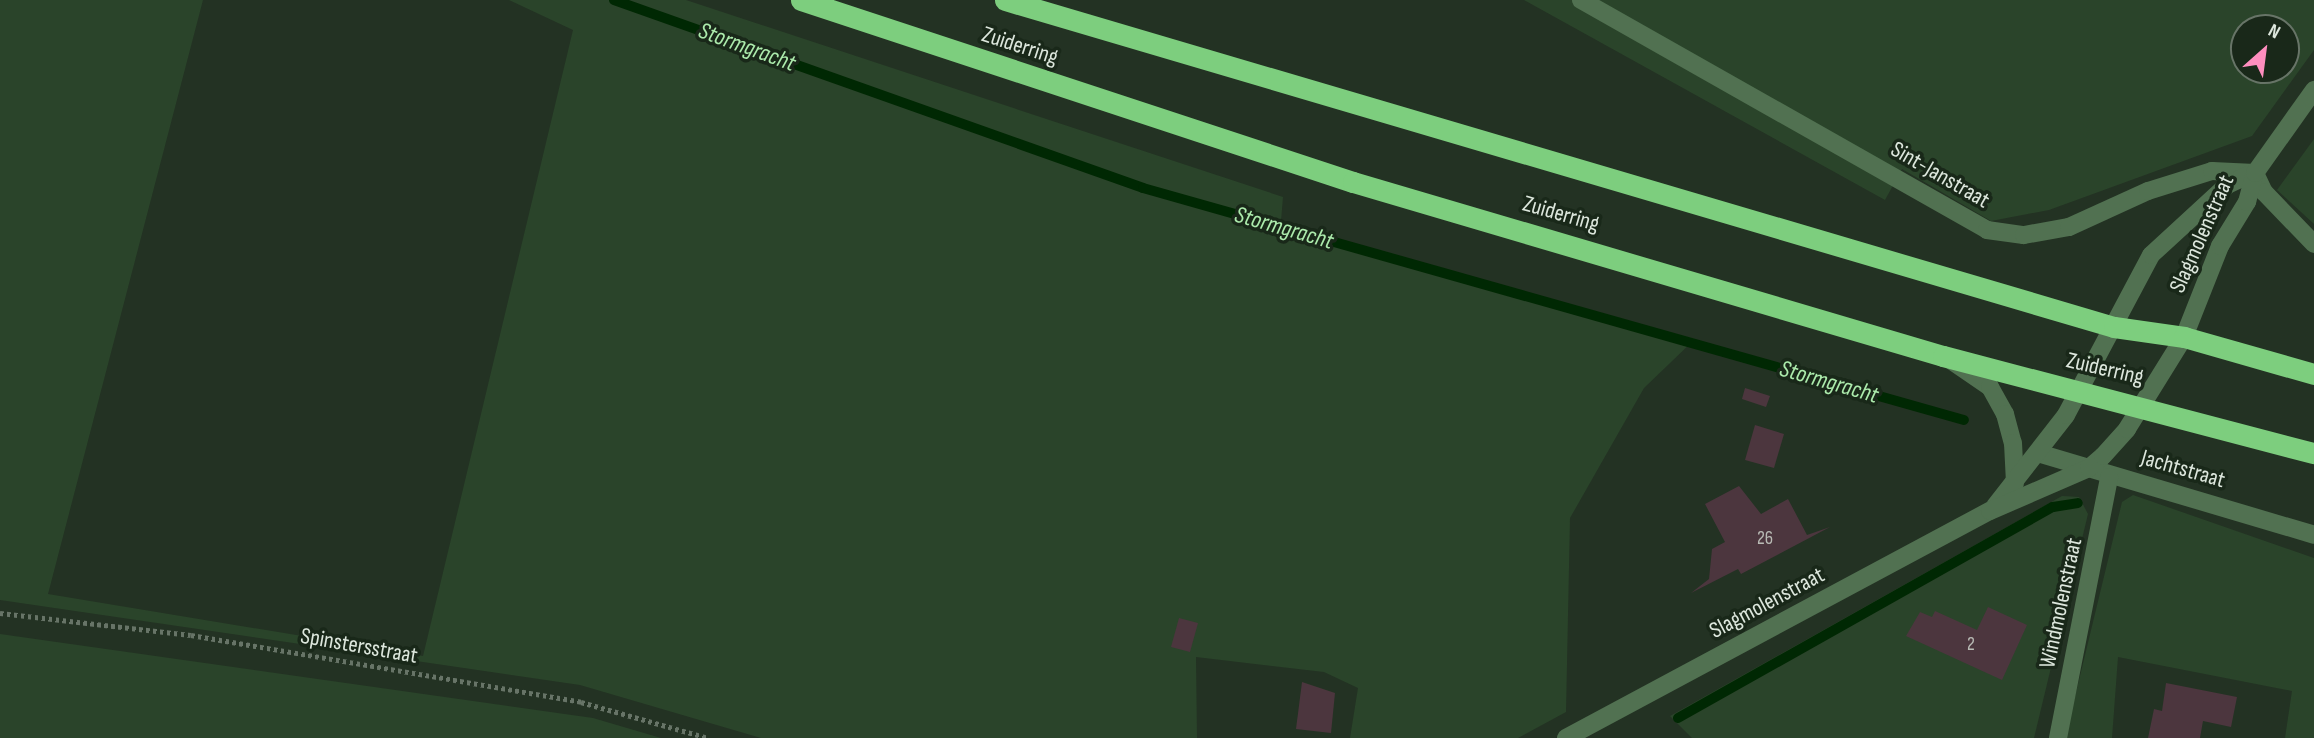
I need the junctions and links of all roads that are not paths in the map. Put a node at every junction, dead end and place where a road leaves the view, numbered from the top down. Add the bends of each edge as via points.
1 (801, 0) edge
2 (1005, 0) edge
3 (1581, 0) edge
4 (2314, 90) edge
5 (2255, 173) junction
6 (2314, 244) edge
7 (2114, 327) junction
8 (2185, 337) junction
9 (1943, 356) junction
10 (2314, 374) edge
11 (2080, 390) junction
12 (2143, 405) junction
13 (2038, 453) junction
14 (2314, 453) edge
15 (2089, 468) junction
16 (2109, 477) junction
17 (2015, 483) junction
18 (1990, 511) junction
19 (2314, 534) edge
20 (1566, 738) edge
21 (2058, 738) edge

1 - 9 highway, Zuiderring via 1353,182
2 - 7 highway, Zuiderring
3 - 5 street, Sint-Janstraat via 1987,230 2024,235 2069,227 2148,191 2212,171
4 - 5 street, Slagmolenstraat
5 - 6 street via 2270,199
5 - 7 street, Slagmolenstraat via 2227,185 2151,254 2131,285
5 - 8 street, Slagmolenstraat via 2248,202 2220,246
7 - 8 highway, Zuiderring
7 - 11 street, Slagmolenstraat
8 - 10 highway, Zuiderring
8 - 12 street, Slagmolenstraat
9 - 11 highway, Zuiderring
9 - 17 street via 1990,387 2005,414 2013,443
11 - 12 highway, Zuiderring
11 - 13 street, Slagmolenstraat
12 - 14 highway, Zuiderring
12 - 15 street, Slagmolenstraat
13 - 15 street, Jachtstraat
13 - 17 street, Slagmolenstraat
15 - 16 street, Jachtstraat
15 - 18 street, Slagmolenstraat
16 - 19 street, Jachtstraat via 2130,477
16 - 21 street, Windmolenstraat
17 - 18 street, Slagmolenstraat
18 - 20 street, Slagmolenstraat

